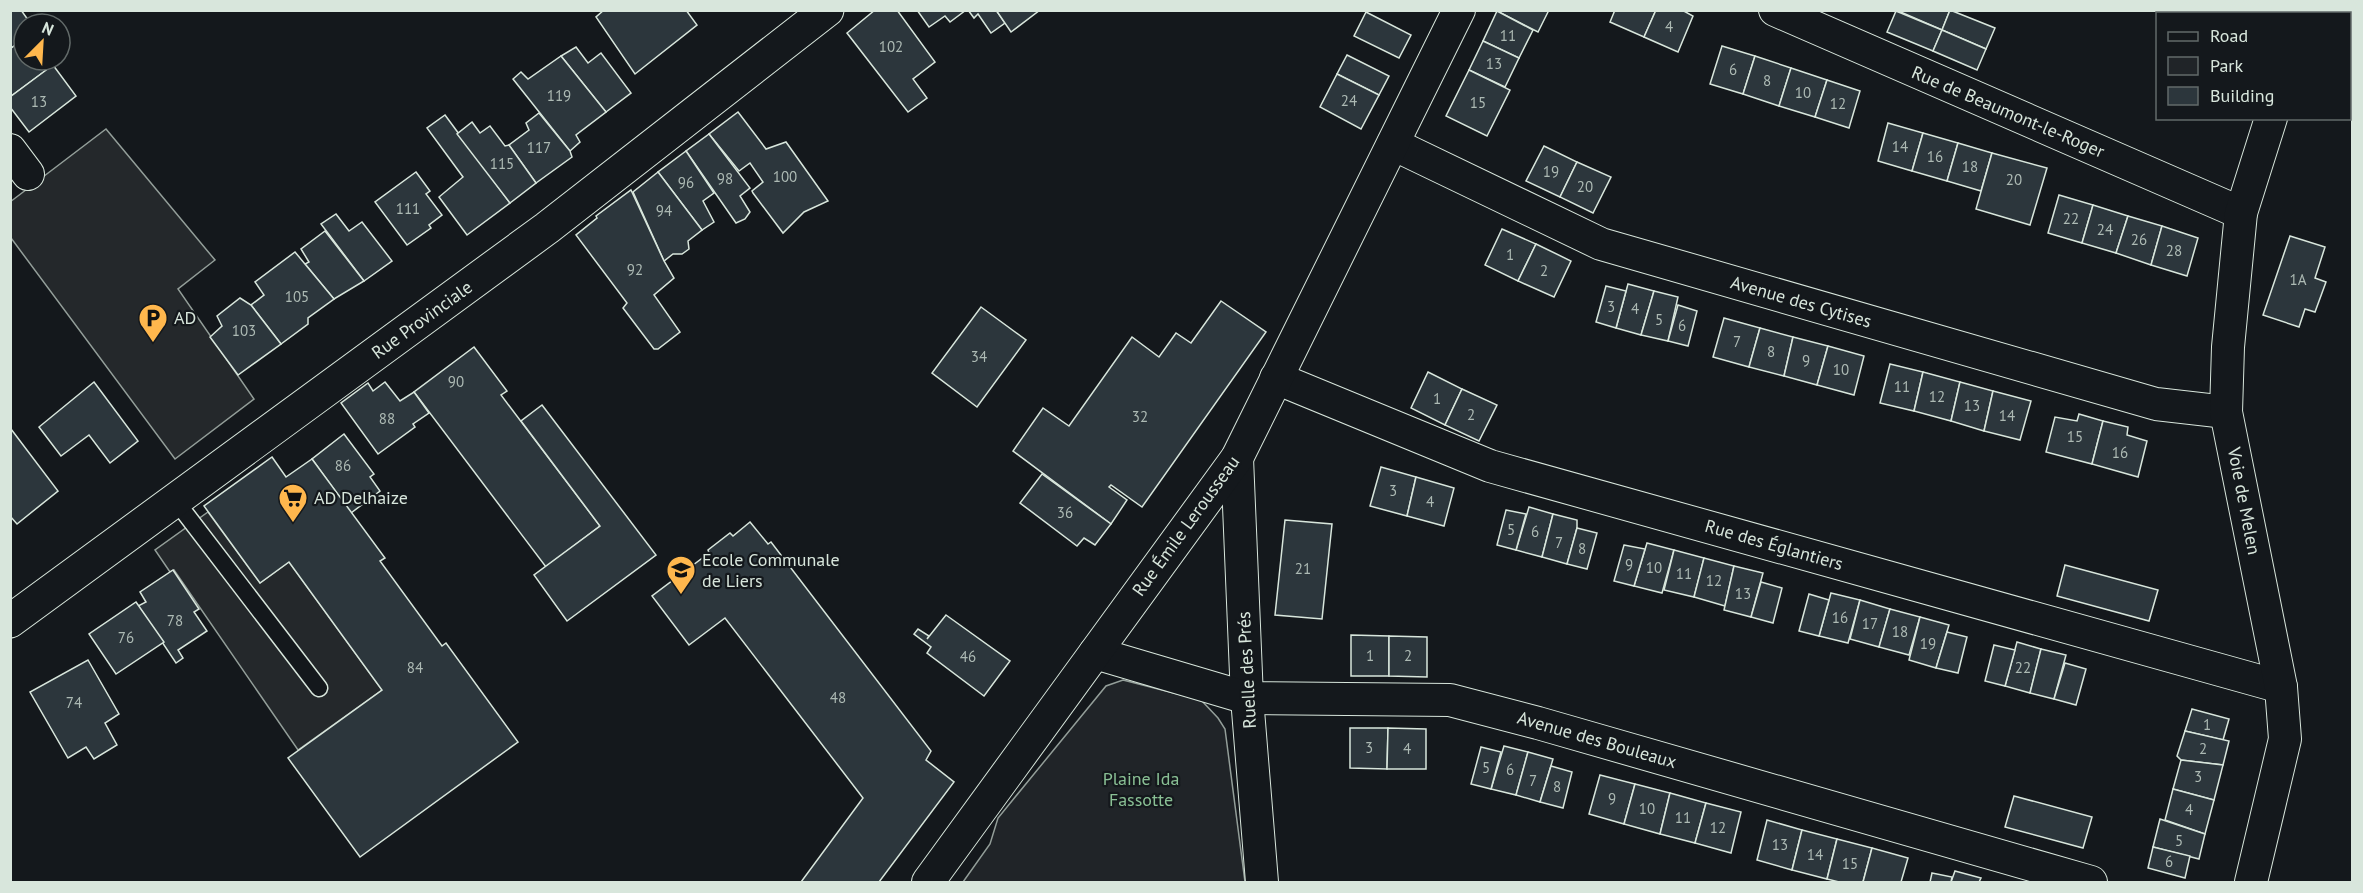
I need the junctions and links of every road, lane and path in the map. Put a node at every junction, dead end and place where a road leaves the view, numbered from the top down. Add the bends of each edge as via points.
1 (827, 10) edge
2 (1459, 10) edge
3 (1775, 10) edge
4 (2270, 120) edge
5 (1393, 144) junction
6 (2241, 213) junction
7 (1276, 378) junction
8 (2226, 412) junction
9 (1237, 458) junction
10 (176, 500) junction
11 (10, 621) edge
12 (1095, 653) junction
13 (2281, 687) junction
14 (319, 688) dead end
15 (1247, 698) junction
16 (928, 882) edge
17 (1262, 882) edge
18 (2091, 882) edge
19 (2251, 882) edge

1 - 10 main road, Rue Provinciale via 547,228
2 - 5 street, Rue Émile Lerousseau
3 - 6 street, Rue de Beaumont-le-Roger
4 - 6 street, Voie de Melen
5 - 7 street, Rue Émile Lerousseau
5 - 8 street, Avenue des Cytises via 1601,244 2156,404
6 - 8 street, Voie de Melen
7 - 9 street, Rue Émile Lerousseau
7 - 13 street, Rue des Églantiers via 1490,466
8 - 13 street, Voie de Melen
9 - 12 street, Rue Émile Lerousseau
9 - 15 street, Ruelle des Prés
10 - 11 main road, Rue Provinciale
10 - 14 lane
12 - 15 street, Avenue des Bouleaux
12 - 16 street, Rue Émile Lerousseau
13 - 19 street, Voie de Melen via 2285,739
15 - 17 street, Ruelle des Prés
15 - 18 street, Avenue des Bouleaux via 1450,700

